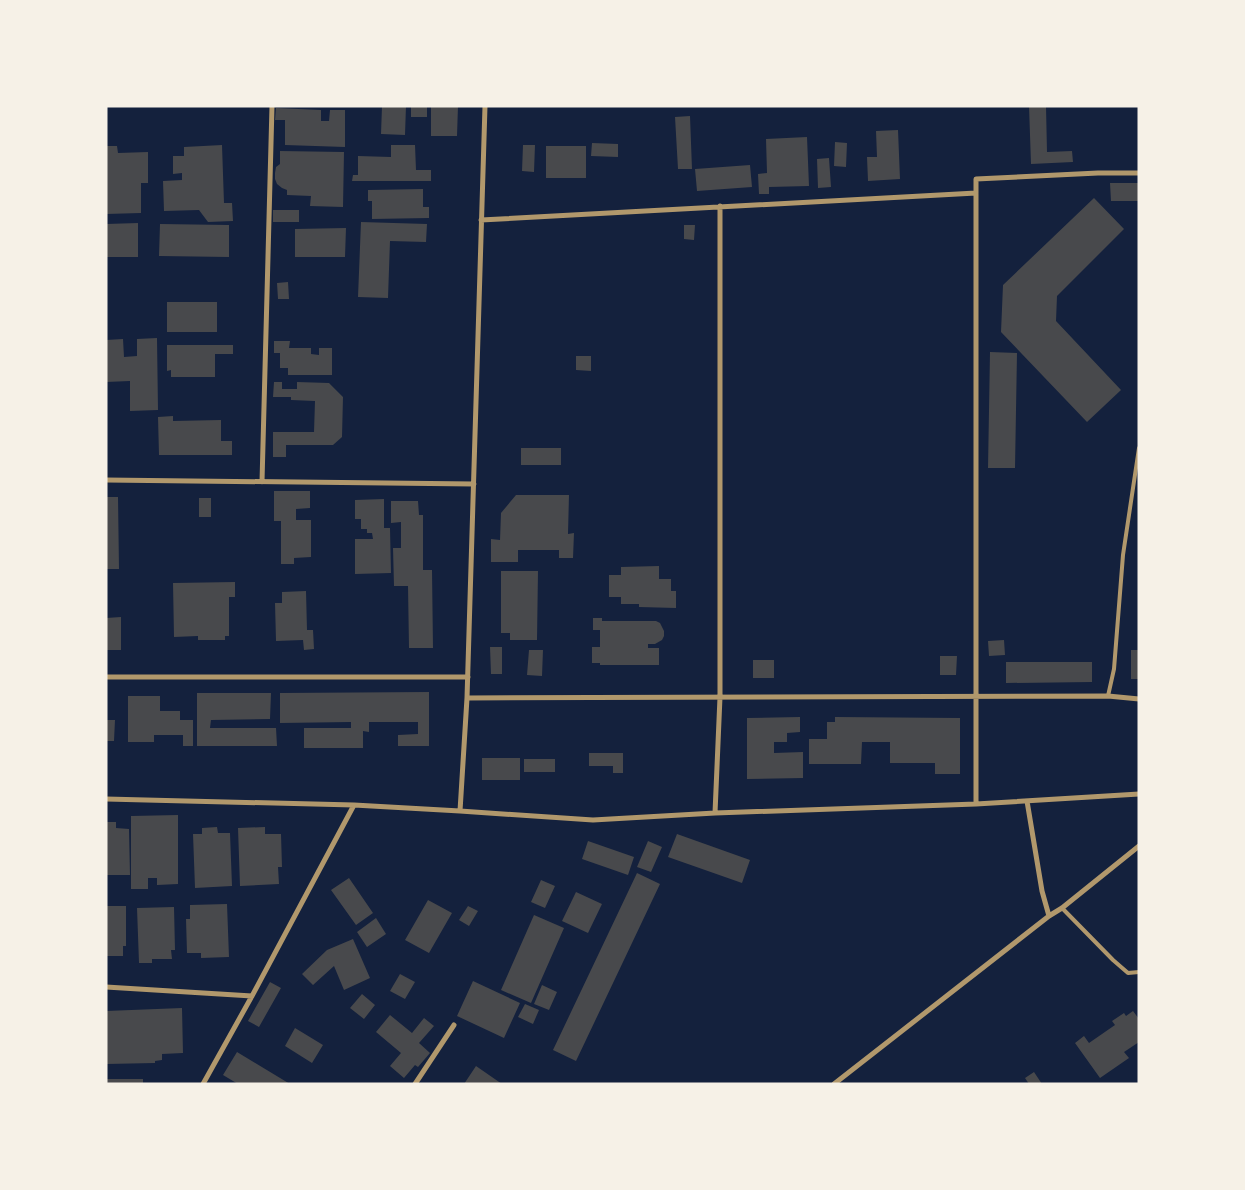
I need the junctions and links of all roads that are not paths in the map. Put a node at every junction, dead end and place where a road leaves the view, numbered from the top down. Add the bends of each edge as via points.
1 (272, 106) edge
2 (485, 106) edge
3 (1139, 173) edge
4 (976, 193) junction
5 (720, 206) junction
6 (481, 220) junction
7 (1139, 448) edge
8 (106, 480) edge
9 (262, 482) junction
10 (474, 484) junction
11 (106, 677) edge
12 (468, 678) junction
13 (1108, 696) junction
14 (720, 697) junction
15 (976, 697) junction
16 (467, 698) junction
17 (1139, 699) edge
18 (1139, 794) edge
19 (106, 799) edge
20 (1027, 801) junction
21 (976, 804) junction
22 (354, 805) junction
23 (460, 811) junction
24 (715, 813) junction
25 (1139, 846) edge
26 (1062, 908) junction
27 (1049, 916) junction
28 (1139, 972) edge
29 (106, 987) edge
30 (252, 996) junction
31 (454, 1024) dead end
32 (203, 1084) edge
33 (415, 1084) edge
34 (834, 1084) edge

1 - 9 street
2 - 6 street
3 - 4 street via 976,178
4 - 5 street
4 - 15 street
5 - 6 street
5 - 14 street
6 - 10 street
7 - 13 lane via 1123,555 1114,669
8 - 9 street
9 - 10 street
10 - 12 street
11 - 12 street
12 - 16 street
13 - 15 street
13 - 17 street
14 - 15 street
14 - 16 street
14 - 24 street
15 - 21 street
16 - 23 street
18 - 20 street
19 - 22 street
20 - 21 street
20 - 27 street
21 - 24 street
22 - 23 street
22 - 30 street
23 - 24 street via 593,820
25 - 26 street
26 - 27 street
26 - 28 lane via 1112,960 1128,973
27 - 34 street
29 - 30 street
30 - 32 street
31 - 33 street

